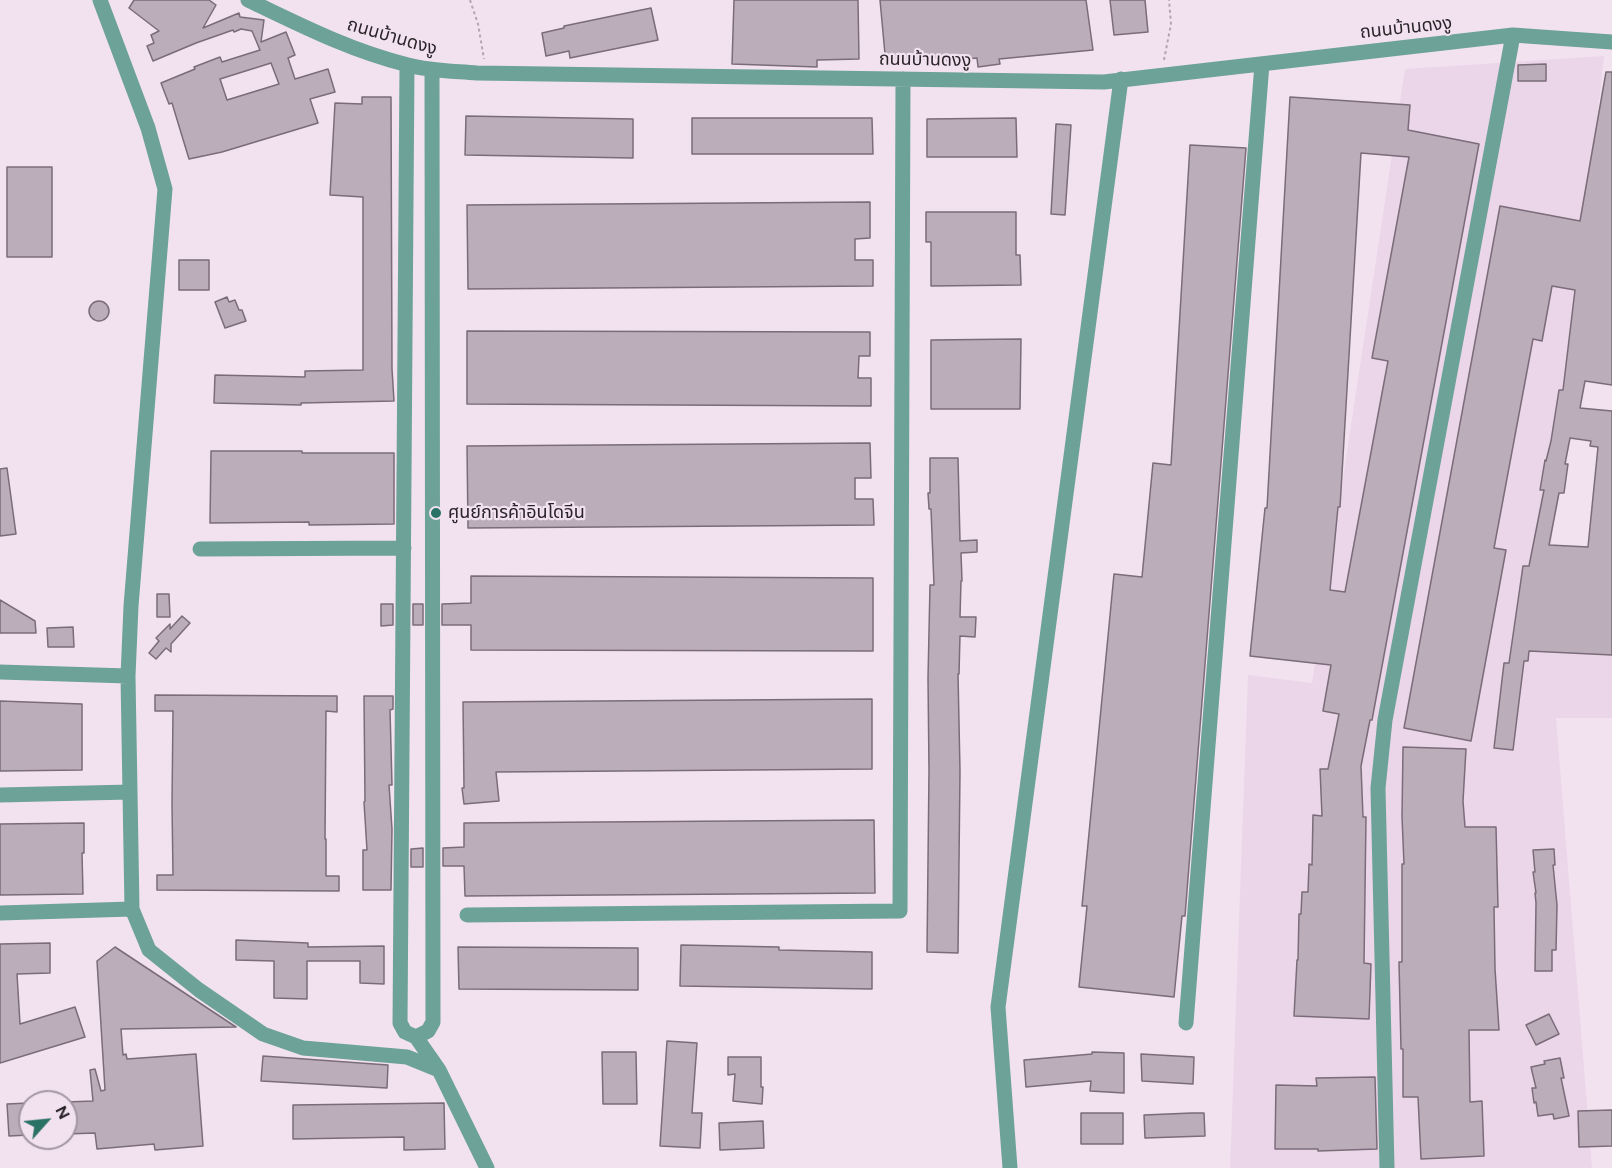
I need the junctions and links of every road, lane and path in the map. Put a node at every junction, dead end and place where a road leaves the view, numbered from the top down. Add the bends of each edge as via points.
1 (100, 0) edge
2 (248, 0) edge
3 (470, 0) edge
4 (1169, 0) edge
5 (1513, 35) junction
6 (1612, 42) edge
7 (1262, 64) junction
8 (407, 65) junction
9 (432, 70) junction
10 (487, 73) junction
11 (1162, 75) junction
12 (903, 79) junction
13 (1121, 80) junction
14 (404, 548) junction
15 (200, 549) dead end
16 (0, 672) edge
17 (128, 676) junction
18 (130, 792) junction
19 (0, 795) edge
20 (132, 909) junction
21 (0, 913) edge
22 (467, 915) dead end
23 (1186, 1023) dead end
24 (416, 1037) junction
25 (439, 1070) junction
26 (487, 1168) edge
27 (1010, 1168) edge
28 (1387, 1168) edge

1 - 17 street via 148,128 165,189
2 - 8 street, ถนนบ้านดงงู via 332,40
3 - 10 path
4 - 11 path via 1171,24
5 - 6 street, ถนนบ้านดงงู
5 - 7 street, ถนนบ้านดงงู
5 - 28 street via 1384,732 1378,788
7 - 11 street, ถนนบ้านดงงู
7 - 23 street
8 - 9 street, ถนนบ้านดงงู
8 - 14 street
9 - 10 street, ถนนบ้านดงงู
9 - 24 street via 433,1022 428,1031
10 - 12 street, ถนนบ้านดงงู
11 - 13 street, ถนนบ้านดงงู
12 - 13 street, ถนนบ้านดงงู
12 - 22 street via 900,911
13 - 27 street via 998,1007
14 - 15 street
14 - 24 street via 400,1023 405,1032
16 - 17 street
17 - 18 street
18 - 19 street
18 - 20 street
20 - 21 street
20 - 25 street via 149,950 263,1034 303,1048 407,1057
24 - 25 street
25 - 26 street

